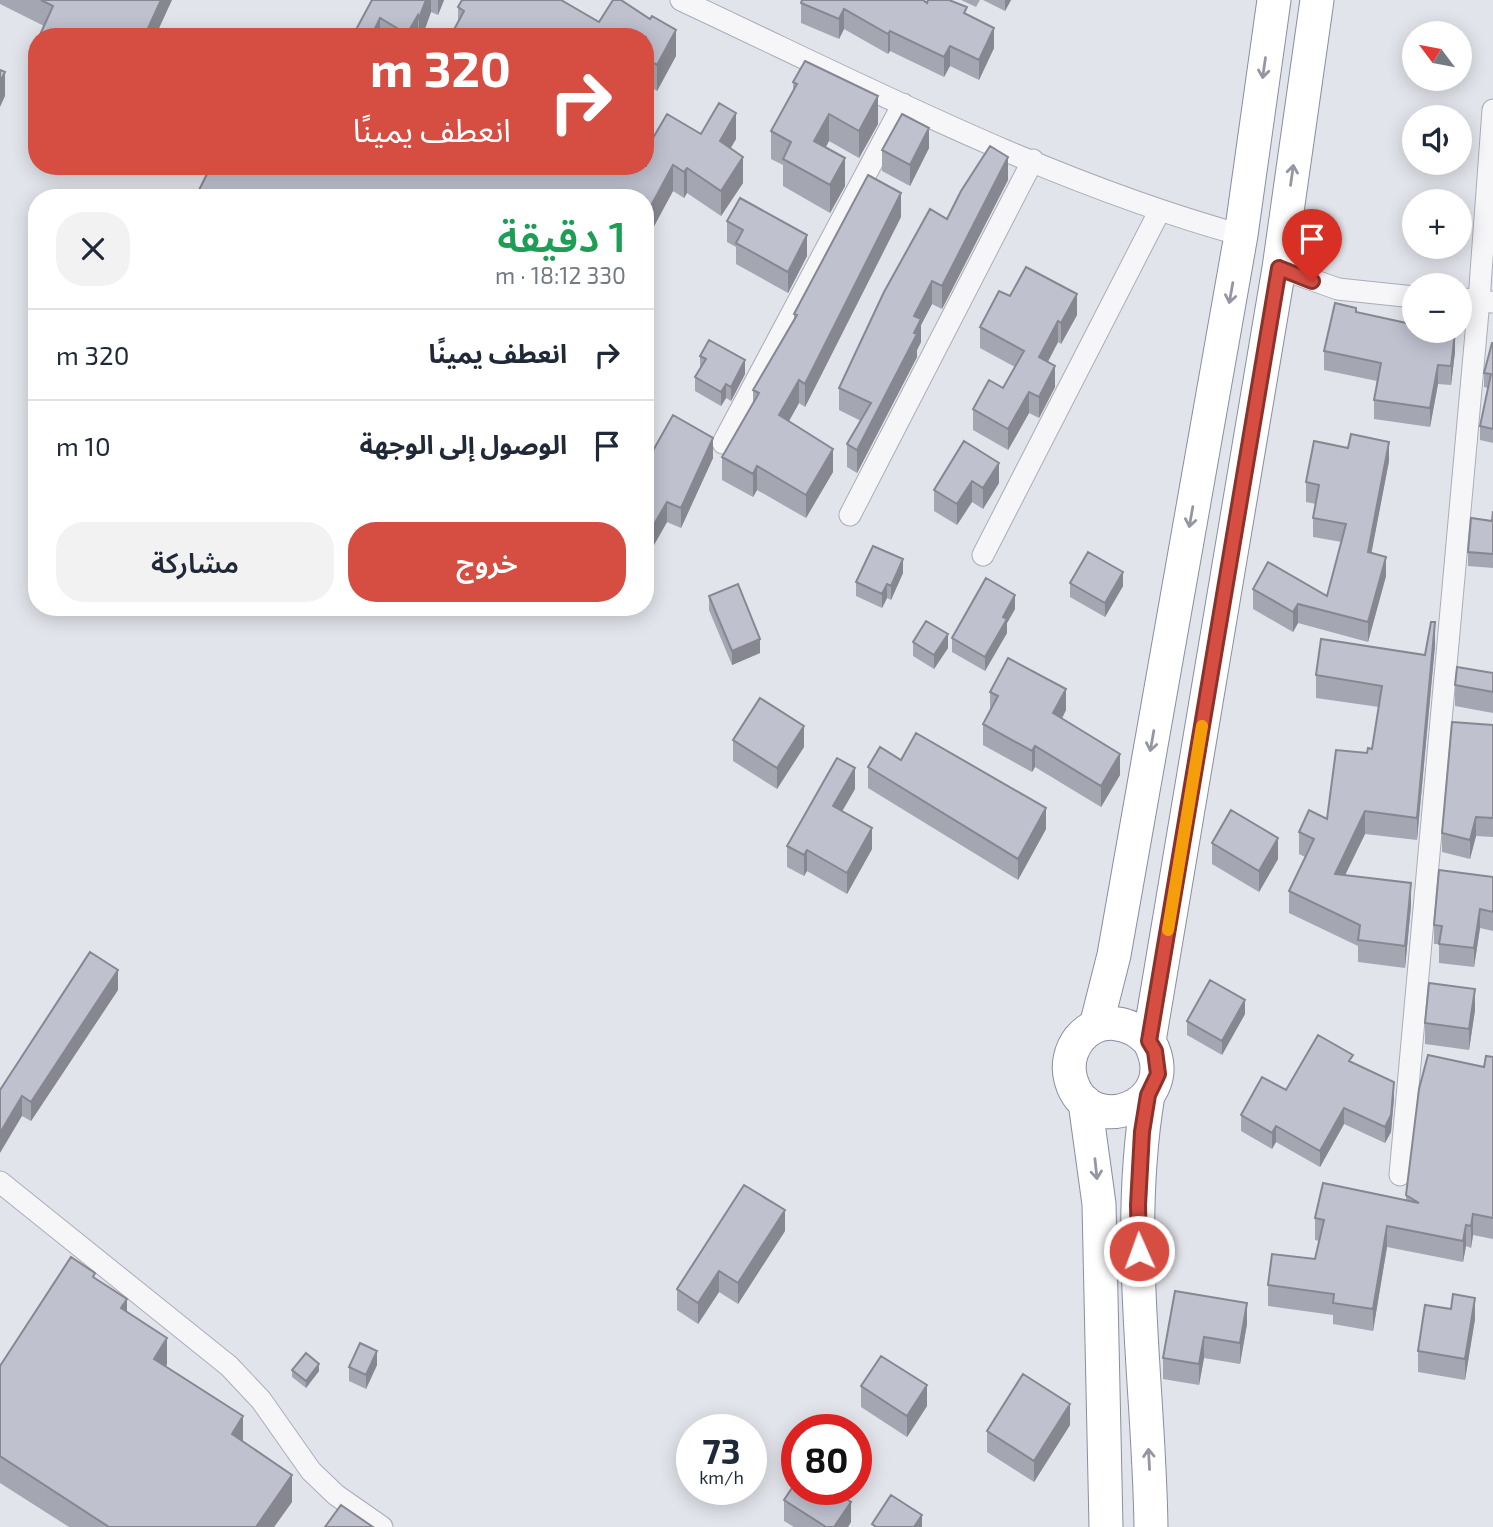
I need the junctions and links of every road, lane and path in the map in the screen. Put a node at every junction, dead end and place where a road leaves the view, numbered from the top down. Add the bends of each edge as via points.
1 (681, 0) edge
2 (1274, 0) edge
3 (1317, 0) edge
4 (903, 104) junction
5 (1493, 110) edge
6 (1033, 160) junction
7 (1159, 212) junction
8 (1241, 235) junction
9 (1279, 268) junction
10 (1402, 296) edge
11 (1477, 301) edge
12 (723, 443) dead end
13 (850, 515) dead end
14 (983, 555) dead end
15 (1096, 1027) junction
16 (1149, 1041) junction
17 (1148, 1095) junction
18 (1085, 1102) junction
19 (1400, 1175) dead end
20 (0, 1182) edge
21 (382, 1527) edge
22 (1106, 1527) edge
23 (1151, 1527) edge

1 - 4 street
2 -> 8 highway
9 -> 3 highway
4 - 6 street
4 - 12 street
5 - 11 street
6 - 7 street
6 - 13 street
7 - 8 street
7 - 14 street
8 -> 15 highway via 1115,955
9 - 10 street via 1338,289
9 - 16 highway
11 - 19 street
15 - 16 highway via 1107,1023 1131,1026
15 - 18 highway via 1078,1040 1069,1061 1072,1084
16 - 17 highway via 1158,1074
17 - 18 highway via 1140,1104 1118,1112
23 -> 17 highway via 1138,1205
18 -> 22 highway via 1098,1204
20 - 21 street via 229,1366 261,1399 311,1471

